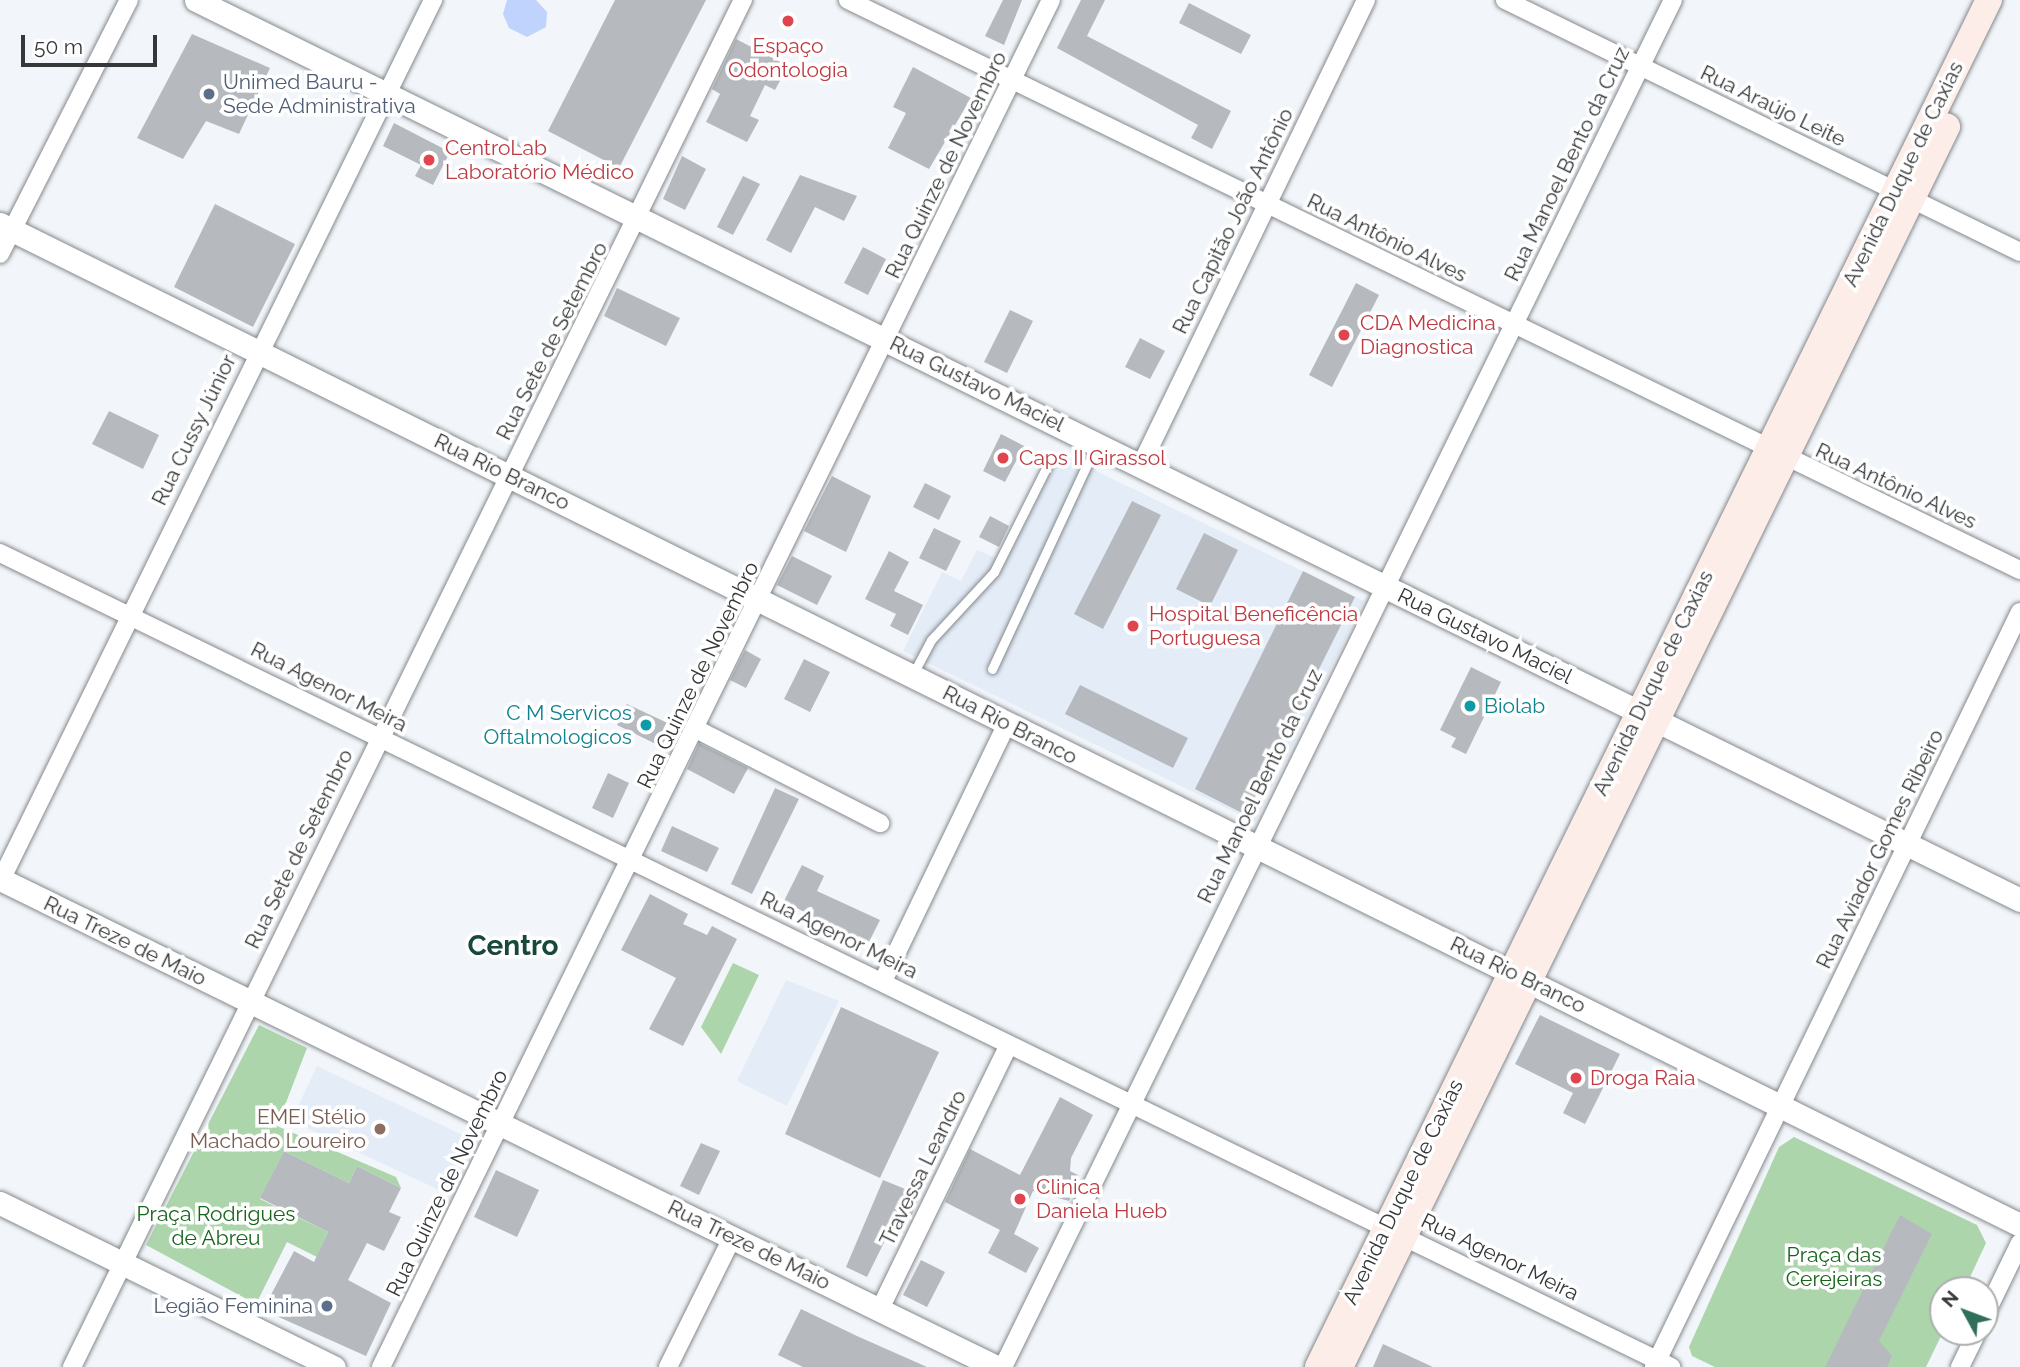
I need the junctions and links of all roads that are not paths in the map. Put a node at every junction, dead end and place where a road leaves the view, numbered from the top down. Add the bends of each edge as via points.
1 (129, 0) edge
2 (196, 0) edge
3 (433, 0) edge
4 (743, 0) edge
5 (848, 0) edge
6 (1051, 0) edge
7 (1366, 0) edge
8 (1505, 0) edge
9 (1672, 0) edge
10 (1989, 0) edge
11 (2009, 0) edge
12 (1640, 66) junction
13 (1012, 80) junction
14 (388, 92) junction
15 (1903, 195) junction
16 (1265, 204) junction
17 (639, 217) junction
18 (6, 226) edge
19 (2020, 252) edge
20 (0, 254) edge
21 (1513, 325) junction
22 (886, 340) junction
23 (257, 353) junction
24 (1103, 445) junction
25 (1775, 455) junction
26 (1050, 460) dead end
27 (1142, 463) junction
28 (509, 476) junction
29 (0, 553) edge
30 (2020, 570) edge
31 (1383, 586) junction
32 (760, 600) junction
33 (2020, 612) edge
34 (131, 614) junction
35 (992, 669) dead end
36 (912, 676) junction
37 (1648, 715) junction
38 (1007, 723) junction
39 (696, 729) junction
40 (379, 738) junction
41 (880, 823) dead end
42 (1906, 843) junction
43 (1255, 847) junction
44 (631, 863) junction
45 (0, 880) edge
46 (2020, 900) edge
47 (1521, 976) junction
48 (883, 981) junction
49 (250, 1002) junction
50 (1008, 1046) junction
51 (1130, 1105) junction
52 (1783, 1107) junction
53 (500, 1125) junction
54 (0, 1203) edge
55 (2020, 1225) edge
56 (1395, 1231) junction
57 (733, 1236) junction
58 (2020, 1243) edge
59 (123, 1262) junction
60 (1999, 1286) edge
61 (880, 1309) junction
62 (1970, 1346) edge
63 (1661, 1365) edge
64 (72, 1367) edge
65 (334, 1367) edge
66 (381, 1367) edge
67 (668, 1367) edge
68 (996, 1367) edge
69 (1003, 1367) edge
70 (1318, 1367) edge
71 (1340, 1367) edge
72 (1960, 1367) edge

1 - 18 street
2 - 14 street, Rua Gustavo Maciel
3 - 14 street, Rua Cussy Júnior
4 - 17 street, Rua Sete de Setembro
5 - 13 street, Rua Antônio Alves
6 - 13 street, Rua Quinze de Novembro
7 - 16 street, Rua Capitão João Antônio
8 - 12 street, Rua Araújo Leite
9 - 12 street, Rua Manoel Bento da Cruz
10 - 15 main road, Avenida Duque de Caxias
11 - 15 main road, Avenida Duque de Caxias
12 - 15 street, Rua Araújo Leite
12 - 21 street, Rua Manoel Bento da Cruz
13 - 16 street, Rua Antônio Alves
13 - 22 street, Rua Quinze de Novembro
14 - 17 street, Rua Gustavo Maciel
14 - 23 street, Rua Cussy Júnior
15 - 19 street, Rua Araújo Leite
15 - 25 main road, Avenida Duque de Caxias
16 - 21 street, Rua Antônio Alves
16 - 27 street, Rua Capitão João Antônio
17 - 22 street, Rua Gustavo Maciel
17 - 28 street, Rua Sete de Setembro
18 - 20 street
18 - 23 street, Rua Rio Branco
21 - 25 street, Rua Antônio Alves
21 - 31 street, Rua Manoel Bento da Cruz
22 - 24 street, Rua Gustavo Maciel
22 - 32 street, Rua Quinze de Novembro
23 - 28 street, Rua Rio Branco
23 - 34 street, Rua Cussy Júnior
24 - 27 street, Rua Gustavo Maciel
24 - 35 lane via 1087,464
25 - 30 street, Rua Antônio Alves
25 - 37 main road, Avenida Duque de Caxias
26 - 36 lane via 994,572 931,640
27 - 31 street, Rua Gustavo Maciel
28 - 32 street, Rua Rio Branco
28 - 40 street, Rua Sete de Setembro
29 - 34 street, Rua Agenor Meira
31 - 37 street, Rua Gustavo Maciel
31 - 43 street, Rua Manoel Bento da Cruz
32 - 36 street, Rua Rio Branco
32 - 39 street, Rua Quinze de Novembro
33 - 42 street, Rua Aviador Gomes Ribeiro
34 - 40 street, Rua Agenor Meira
34 - 45 street, Rua Cussy Júnior
36 - 38 street, Rua Rio Branco
37 - 42 street, Rua Gustavo Maciel
37 - 47 main road, Avenida Duque de Caxias
38 - 43 street, Rua Rio Branco
38 - 48 street
39 - 41 street
39 - 44 street, Rua Quinze de Novembro
40 - 44 street, Rua Agenor Meira
40 - 49 street, Rua Sete de Setembro
42 - 46 street, Rua Gustavo Maciel
42 - 52 street, Rua Aviador Gomes Ribeiro
43 - 47 street, Rua Rio Branco
43 - 51 street, Rua Manoel Bento da Cruz
44 - 48 street, Rua Agenor Meira
44 - 53 street, Rua Quinze de Novembro
45 - 49 street, Rua Treze de Maio
47 - 52 street, Rua Rio Branco
47 - 56 main road, Avenida Duque de Caxias
48 - 50 street, Rua Agenor Meira
49 - 53 street
49 - 59 street
50 - 51 street, Rua Agenor Meira
50 - 61 street, Travessa Leandro
51 - 56 street, Rua Agenor Meira
51 - 69 street, Rua Manoel Bento da Cruz
52 - 55 street, Rua Rio Branco
52 - 63 street
53 - 57 street, Rua Treze de Maio
53 - 66 street, Rua Quinze de Novembro
54 - 59 street
56 - 63 street, Rua Agenor Meira
56 - 70 main road, Avenida Duque de Caxias
56 - 71 main road, Avenida Duque de Caxias
57 - 61 street, Rua Treze de Maio
57 - 67 street
58 - 60 street
59 - 64 street
59 - 65 street
61 - 68 street, Rua Treze de Maio
62 - 72 street

